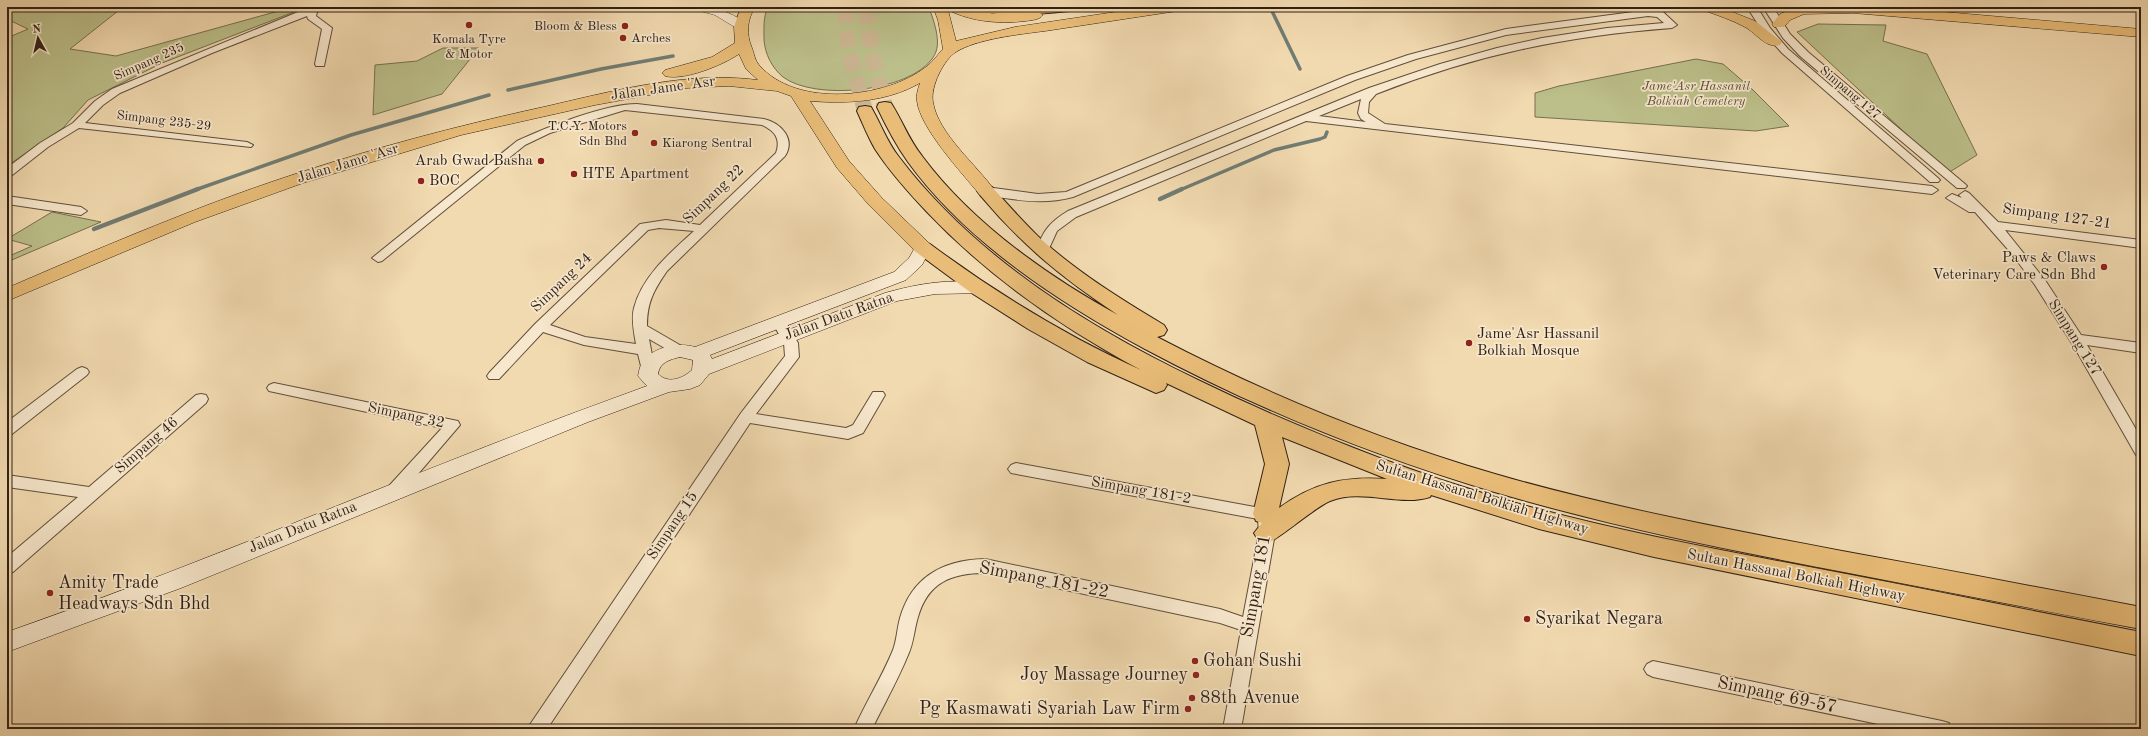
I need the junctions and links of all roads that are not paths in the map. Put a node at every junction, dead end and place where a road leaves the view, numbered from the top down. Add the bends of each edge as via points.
1 (697, 7) edge
2 (748, 7) edge
3 (940, 7) edge
4 (953, 7) edge
5 (978, 7) edge
6 (1070, 7) edge
7 (1086, 7) edge
8 (1177, 7) edge
9 (1708, 7) edge
10 (1752, 7) edge
11 (1768, 7) edge
12 (1837, 7) edge
13 (1884, 7) edge
14 (1942, 7) edge
15 (317, 8) edge
16 (1857, 9) junction
17 (1978, 19) junction
18 (1778, 24) junction
19 (2141, 24) edge
20 (742, 26) junction
21 (2141, 33) edge
22 (1775, 42) junction
23 (742, 45) junction
24 (950, 49) junction
25 (320, 64) dead end
26 (933, 71) junction
27 (776, 87) junction
28 (1373, 90) junction
29 (797, 94) junction
30 (885, 107) tunnel mouth
31 (865, 111) tunnel mouth
32 (1265, 114) junction
33 (1304, 118) junction
34 (77, 125) junction
35 (1389, 129) junction
36 (247, 145) dead end
37 (1913, 160) junction
38 (1170, 173) junction
39 (7, 174) edge
40 (1109, 178) junction
41 (1890, 185) junction
42 (1933, 185) junction
43 (1963, 190) junction
44 (986, 191) junction
45 (1952, 198) junction
46 (7, 200) edge
47 (81, 211) dead end
48 (1994, 224) junction
49 (704, 229) junction
50 (2141, 244) edge
51 (923, 248) junction
52 (1043, 250) junction
53 (378, 258) dead end
54 (7, 282) edge
55 (980, 289) junction
56 (7, 295) edge
57 (540, 327) junction
58 (640, 328) junction
59 (783, 329) junction
60 (2076, 339) junction
61 (2141, 348) edge
62 (644, 350) junction
63 (693, 358) junction
64 (82, 372) dead end
65 (648, 374) junction
66 (494, 376) dead end
67 (664, 386) junction
68 (274, 388) dead end
69 (878, 395) dead end
70 (1256, 395) junction
71 (201, 399) dead end
72 (598, 410) junction
73 (746, 417) junction
74 (1263, 420) junction
75 (7, 430) edge
76 (2141, 451) edge
77 (1016, 469) dead end
78 (7, 482) edge
79 (394, 491) junction
80 (92, 493) junction
81 (1456, 494) junction
82 (1266, 524) junction
83 (7, 568) edge
84 (2141, 618) edge
85 (1249, 626) junction
86 (7, 642) edge
87 (2141, 644) edge
88 (1653, 669) dead end
89 (1931, 728) edge
90 (536, 729) edge
91 (862, 729) edge
92 (1232, 729) edge

1 - 20 street via 719,13
2 - 20 main road
3 - 24 main road via 946,20
4 - 7 main road via 973,15 1000,18
5 - 6 highway via 1009,12
8 - 24 main road via 1015,31
9 - 22 main road via 1750,24
10 - 22 street, Simpang 127
11 - 18 street, Simpang 127
12 - 16 main road
13 - 17 main road
14 - 19 main road
15 - 25 street via 310,17 327,28
15 - 34 street, Simpang 235 via 127,86 108,96
16 - 17 main road
16 - 18 main road via 1799,10 1789,14
17 - 21 main road
18 - 43 street, Simpang 127 via 1804,54
20 - 23 main road
22 - 37 street, Simpang 127
23 - 27 main road via 752,67
23 - 54 main road, Jalan Jame 'Asr via 713,63 485,112 288,170
24 - 26 main road via 941,64
26 - 29 main road via 911,84 877,94 840,99
26 - 44 main road via 925,93 925,104 944,138
27 - 29 main road
27 - 56 main road, Jalan Jame 'Asr via 729,81 687,83 564,106 457,131 297,179 189,218
28 - 32 street via 1460,61 1534,42 1625,28 1672,25 1660,14 1648,13 1506,32 1446,47 1380,68
28 - 33 street
28 - 35 street via 1364,102 1363,113 1373,122
29 - 51 main road via 854,178
30 - 70 highway, Sultan Hassanal Bolkiah Highway via 905,146 920,166 965,213 1020,261 1077,301 1112,321
31 - 74 highway, Sultan Hassanal Bolkiah Highway via 885,150 918,191 944,220 1005,273 1056,310 1141,361
32 - 33 street
32 - 40 street
33 - 35 street
33 - 38 street
34 - 36 street, Simpang 235-29
34 - 39 street, Simpang 235 via 44,145
35 - 41 street
37 - 41 street via 1918,176 1907,184
37 - 42 street, Simpang 127
38 - 40 street via 1124,182
38 - 52 street via 1072,214 1055,224 1046,235
40 - 44 street via 1069,195 1051,199 1028,199
41 - 42 street
42 - 43 street via 1949,181
42 - 45 street, Simpang 127-21
43 - 45 street
43 - 48 street, Simpang 127
44 - 52 highway
45 - 48 street, Simpang 127-21
46 - 47 street
48 - 50 street, Simpang 127-21
48 - 60 street, Simpang 127 via 2027,266
49 - 53 street, Simpang 22 via 781,154 784,146 781,132 774,126 757,121 624,107 546,131 521,143
49 - 57 street, Simpang 24 via 671,223 644,227
49 - 58 street, Simpang 22 via 662,268 652,283 640,308
51 - 55 highway
51 - 59 main road, Jalan Datu Ratna via 916,261 900,276
52 - 70 highway via 1089,286
55 - 59 main road, Jalan Datu Ratna via 943,287 912,291
55 - 74 highway via 1056,335 1148,381 1191,399
57 - 62 street, Simpang 24 via 584,341
57 - 66 street
58 - 62 street, Simpang 22
58 - 63 street
59 - 63 main road, Jalan Datu Ratna
59 - 73 street, Simpang 15 via 791,343 792,357
60 - 61 street
60 - 76 street, Simpang 127
62 - 65 street, Simpang 22
63 - 65 main road, Jalan Datu Ratna via 659,357 650,365
63 - 67 main road, Jalan Datu Ratna via 696,378 683,384
64 - 75 street
65 - 67 main road via 651,381
65 - 72 main road, Jalan Datu Ratna
67 - 72 main road, Jalan Datu Ratna
68 - 79 street, Simpang 32 via 453,425
69 - 73 street via 858,429 848,434
70 - 84 highway, Sultan Hassanal Bolkiah Highway via 1451,470 1567,503 1713,536
71 - 80 street, Simpang 46
72 - 79 main road, Jalan Datu Ratna
73 - 90 street, Simpang 15
74 - 81 highway, Sultan Hassanal Bolkiah Highway via 1388,471
74 - 82 highway via 1277,464
77 - 82 street, Simpang 181-2
78 - 80 street
79 - 86 main road, Jalan Datu Ratna via 104,607
80 - 83 street, Simpang 46
81 - 82 highway via 1363,486 1326,491
81 - 87 highway, Sultan Hassanal Bolkiah Highway via 1538,518 1715,560
82 - 85 street, Simpang 181
85 - 91 street, Simpang 181-22 via 1220,616 986,566 951,569 932,580 918,594 904,643
85 - 92 street, Simpang 181
88 - 89 street, Simpang 69-57

